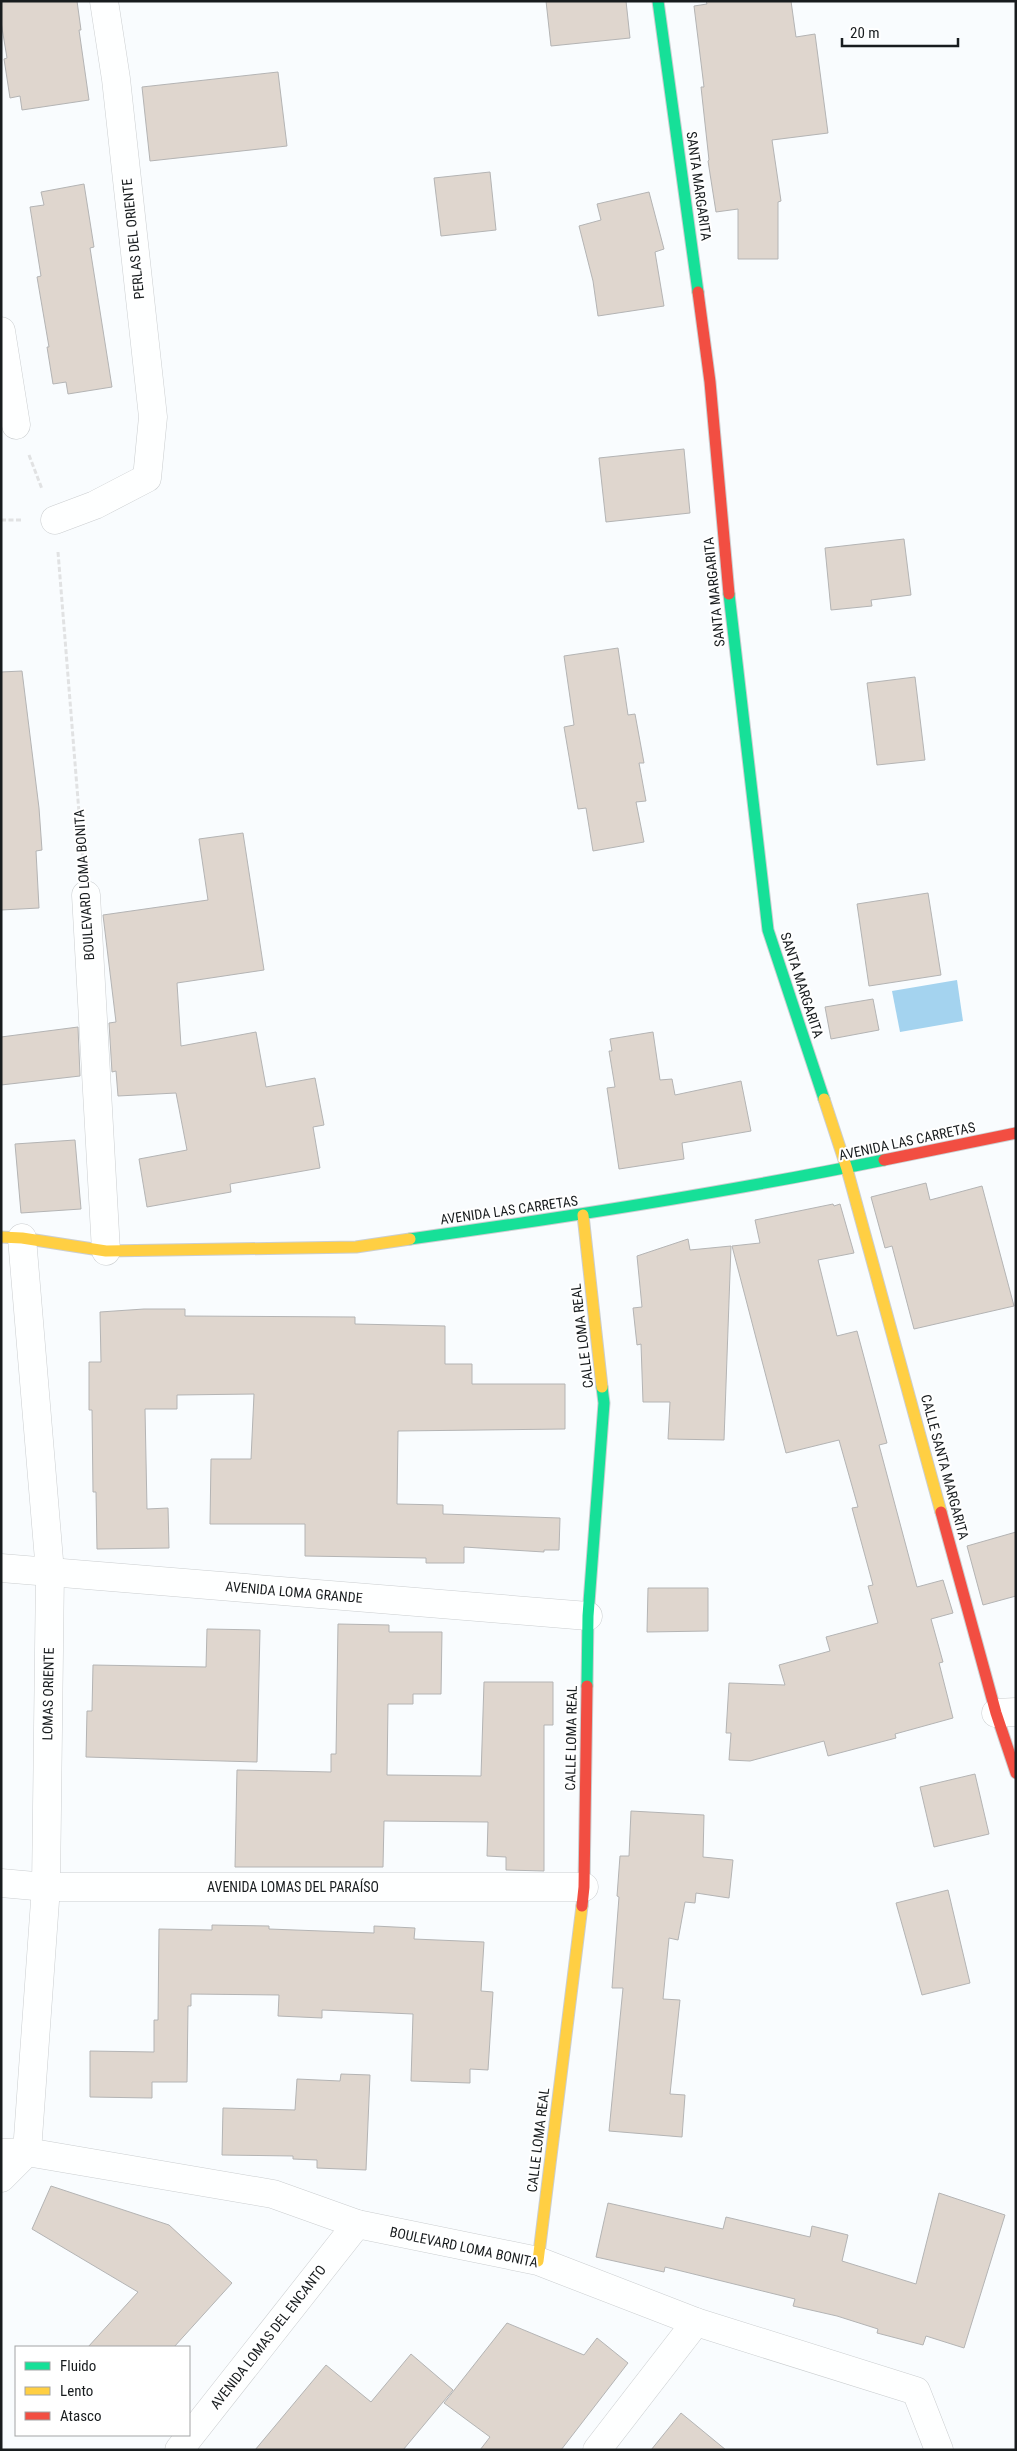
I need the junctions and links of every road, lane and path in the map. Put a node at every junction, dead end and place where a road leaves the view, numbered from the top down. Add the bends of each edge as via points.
1 (104, 1) edge
2 (658, 1) edge
3 (1, 331) edge
4 (16, 425) joint
5 (55, 520) junction
6 (86, 895) joint
7 (1016, 1133) edge
8 (847, 1169) junction
9 (583, 1215) junction
10 (12, 1237) edge
11 (106, 1251) junction
12 (1, 1568) edge
13 (50, 1572) junction
14 (588, 1616) junction
15 (1006, 1713) edge
16 (1016, 1773) edge
17 (1, 1883) edge
18 (46, 1887) junction
19 (584, 1887) junction
20 (14, 2152) edge
21 (1, 2178) edge
22 (357, 2224) junction
23 (538, 2261) junction
24 (696, 2322) junction
25 (179, 2450) edge
26 (597, 2450) edge
27 (938, 2450) edge

1 - 5 street, PERLAS DEL ORIENTE via 116,79 153,418 147,478 95,505
2 - 8 street, SANTA MARGARITA via 710,382 725,559 768,930
3 - 4 street
4 - 5 path
5 - 6 path, BOULEVARD LOMA BONITA
6 - 11 street, BOULEVARD LOMA BONITA
7 - 8 street, AVENIDA LAS CARRETAS
8 - 9 street, AVENIDA LAS CARRETAS
8 - 15 street, CALLE SANTA MARGARITA
9 - 11 street, AVENIDA LAS CARRETAS via 356,1247
9 - 14 street, CALLE LOMA REAL via 604,1403
10 - 11 street, AVENIDA LAS CARRETAS
10 - 13 street, LOMAS ORIENTE
12 - 13 street, AVENIDA LOMA GRANDE
13 - 14 street, AVENIDA LOMA GRANDE
13 - 18 street, LOMAS ORIENTE
14 - 19 street, CALLE LOMA REAL
15 - 16 street, CALLE SANTA MARGARITA
17 - 18 street, AVENIDA LOMAS DEL PARAÍSO
18 - 19 street, AVENIDA LOMAS DEL PARAÍSO
18 - 20 street, LOMAS ORIENTE
19 - 23 street, CALLE LOMA REAL
20 - 21 street
20 - 22 street, BOULEVARD LOMA BONITA via 273,2194
22 - 23 street, BOULEVARD LOMA BONITA
22 - 25 street, AVENIDA LOMAS DEL ENCANTO
23 - 24 street, BOULEVARD LOMA BONITA
24 - 26 street
24 - 27 street, BOULEVARD LOMA BONITA via 916,2391

